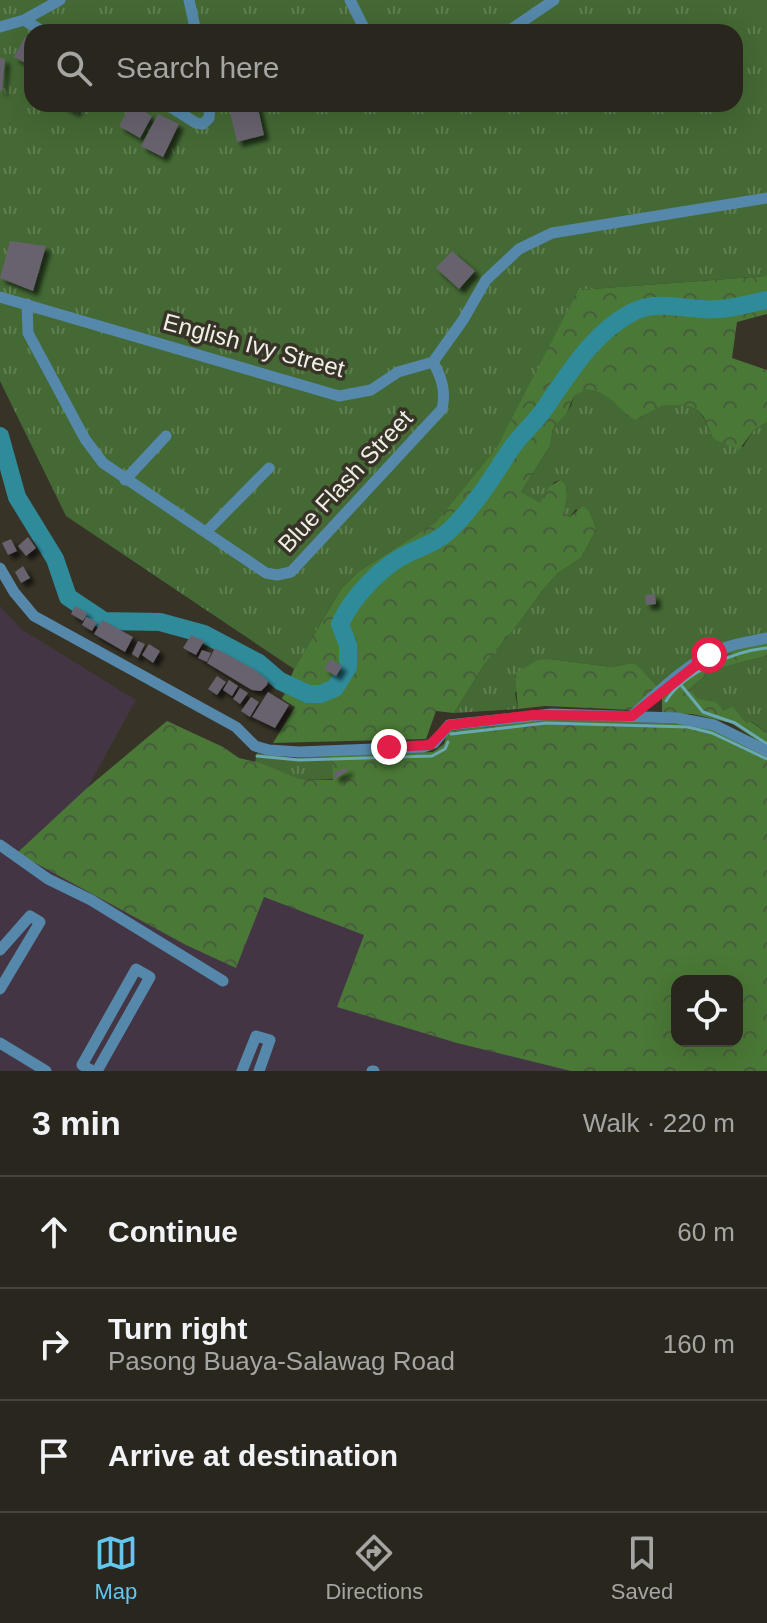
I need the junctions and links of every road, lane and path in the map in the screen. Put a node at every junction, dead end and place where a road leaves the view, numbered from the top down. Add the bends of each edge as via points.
1 (60, 0) edge
2 (189, 0) edge
3 (350, 0) edge
4 (554, 0) edge
5 (24, 20) junction
6 (31, 24) edge
7 (194, 24) edge
8 (362, 24) edge
9 (519, 24) edge
10 (0, 27) edge
11 (179, 112) edge
12 (209, 112) edge
13 (767, 198) edge
14 (0, 297) edge
15 (27, 304) junction
16 (433, 362) junction
17 (166, 436) dead end
18 (269, 468) dead end
19 (125, 480) junction
20 (207, 531) junction
21 (0, 568) edge
22 (767, 638) edge
23 (632, 716) junction
24 (767, 751) edge
25 (0, 845) edge
26 (0, 950) edge
27 (223, 981) dead end
28 (0, 989) edge
29 (0, 1043) edge
30 (92, 1070) edge
31 (46, 1071) edge
32 (242, 1071) edge
33 (259, 1071) edge

1 - 5 street
2 - 7 street
3 - 8 street
4 - 9 street
5 - 6 street
5 - 10 street
11 - 12 street via 203,124
13 - 16 street via 552,233 519,249 486,280
14 - 15 street, English Ivy Street
15 - 16 street, English Ivy Street via 339,396 371,390 398,372
15 - 19 street, Blue Flash Street via 28,333 85,439
16 - 20 street, Blue Flash Street via 445,396 442,409 291,572 266,573
17 - 19 street
18 - 20 street
19 - 20 street, Blue Flash Street
21 - 23 street via 34,616 236,727 262,749 424,747 449,725 533,715
22 - 23 street via 709,655
23 - 24 street via 706,722
25 - 27 street via 48,879
26 - 28 street via 30,916 40,922
29 - 31 street
30 - 30 street via 150,977 136,969 82,1065
32 - 33 street via 256,1036 270,1040

